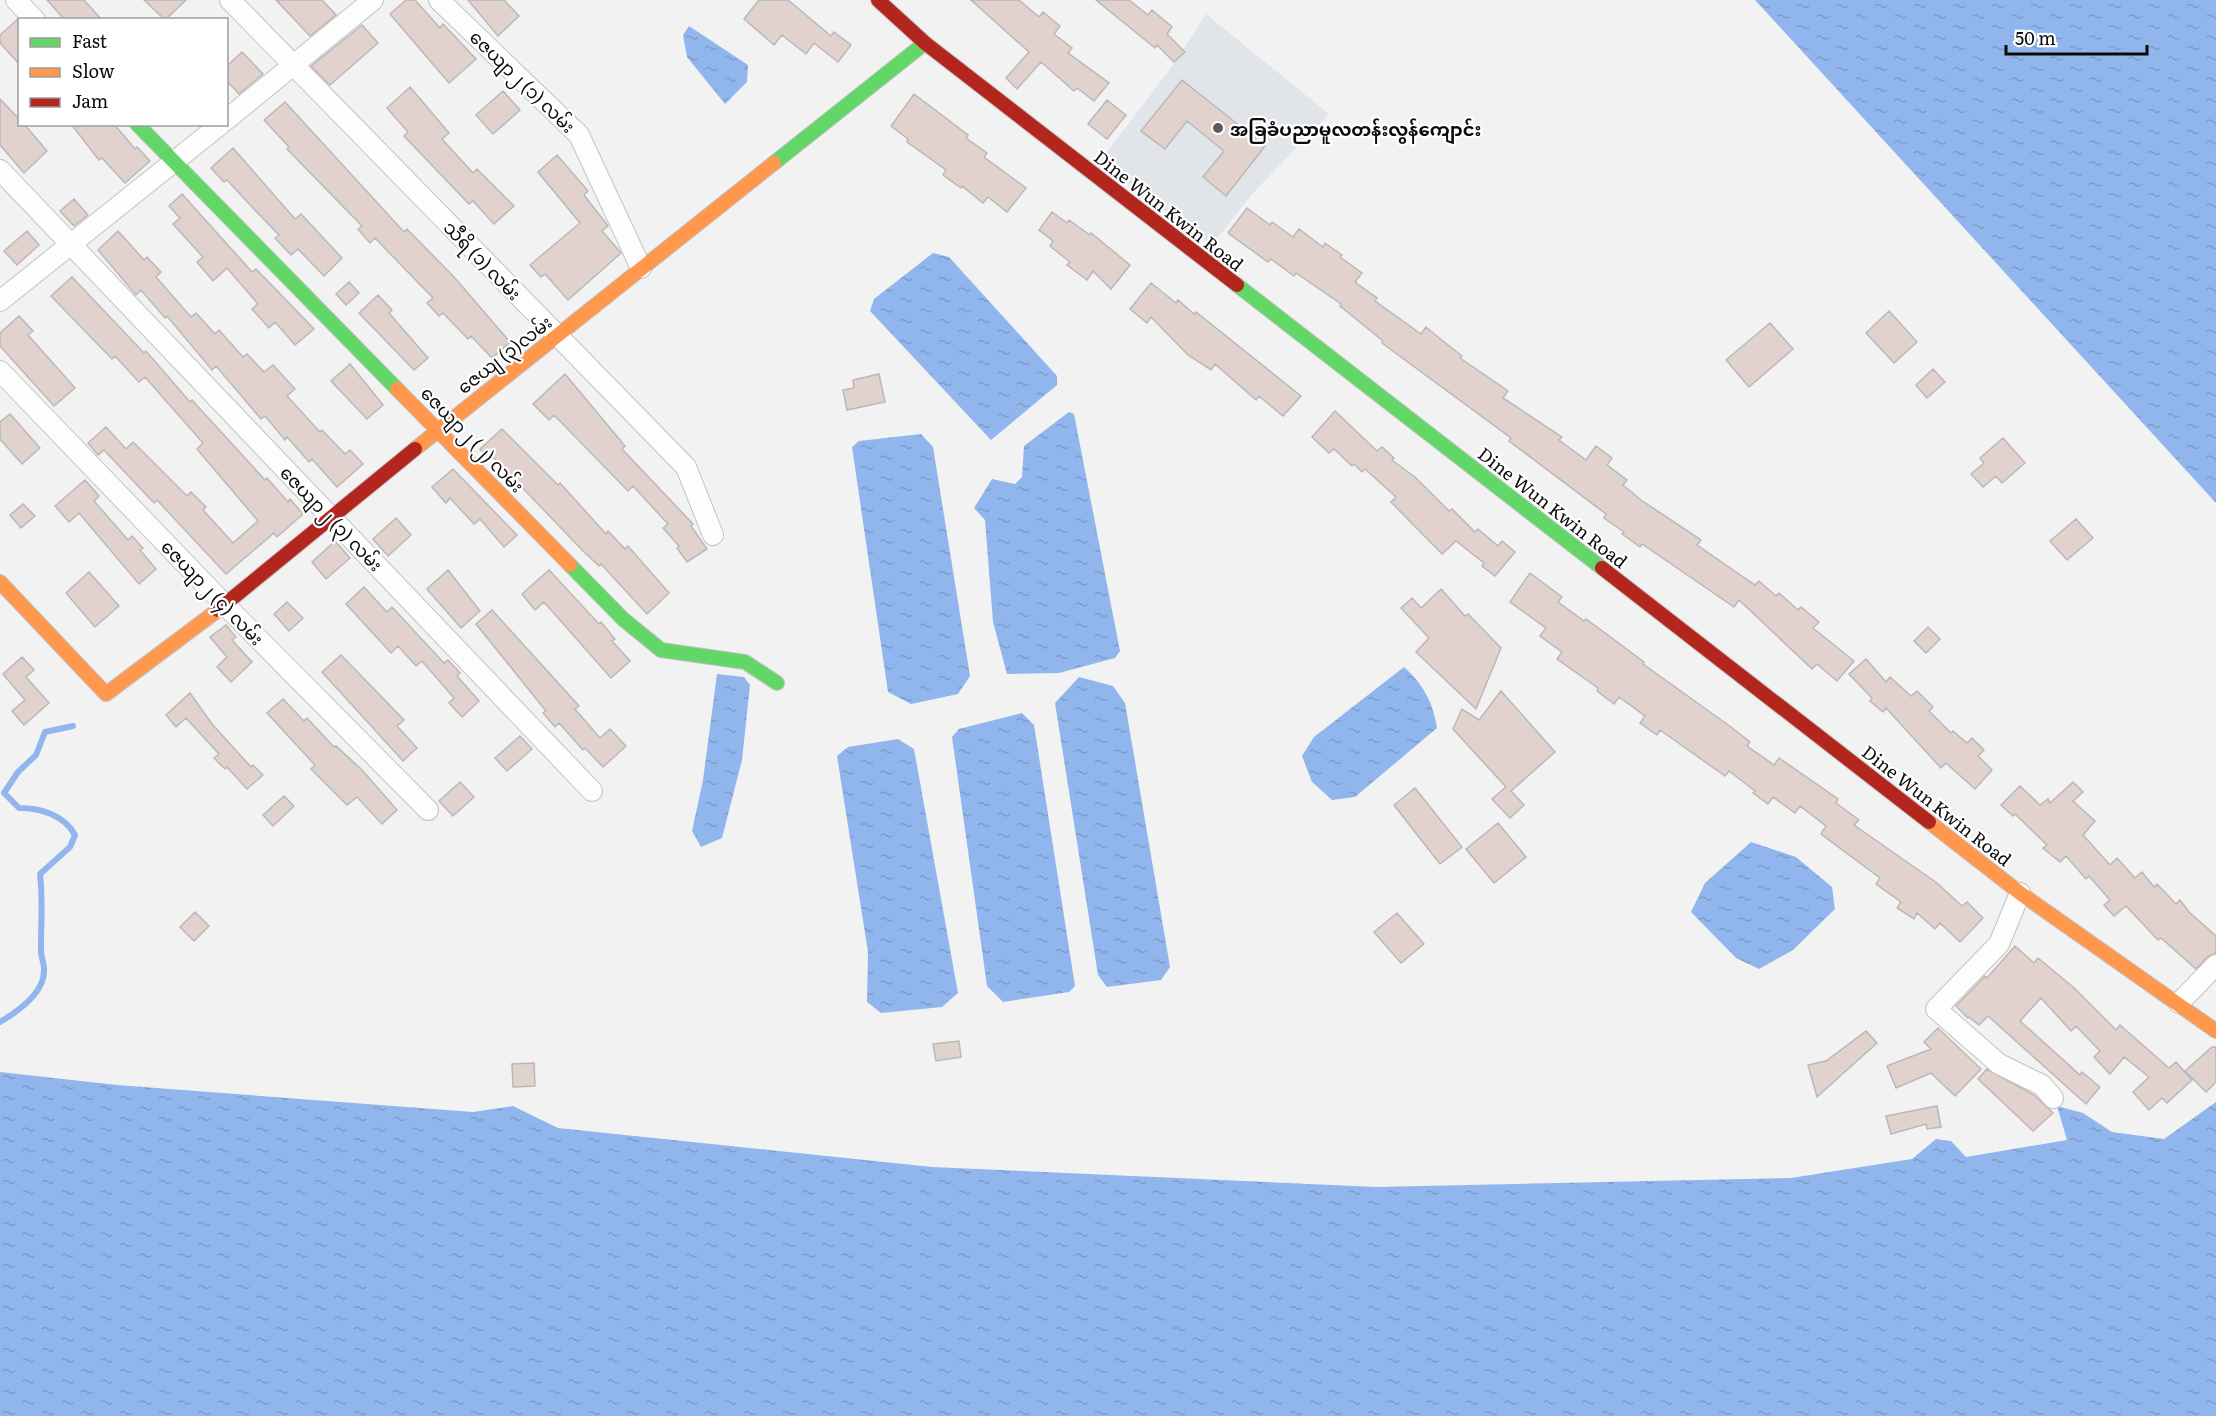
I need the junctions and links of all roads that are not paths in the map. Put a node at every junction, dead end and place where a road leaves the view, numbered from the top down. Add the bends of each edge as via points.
1 (16, 0) edge
2 (230, 0) edge
3 (373, 0) edge
4 (439, 0) edge
5 (881, 1) edge
6 (33, 18) edge
7 (925, 43) junction
8 (293, 64) junction
9 (228, 118) edge
10 (139, 126) edge
11 (219, 126) edge
12 (175, 163) junction
13 (0, 170) edge
14 (71, 245) junction
15 (641, 268) junction
16 (0, 301) edge
17 (557, 335) junction
18 (0, 371) edge
19 (439, 429) junction
20 (330, 516) junction
21 (713, 535) dead end
22 (0, 582) edge
23 (225, 605) junction
24 (777, 683) dead end
25 (592, 791) dead end
26 (428, 810) dead end
27 (2020, 893) junction
28 (2216, 964) edge
29 (2179, 1003) junction
30 (2216, 1031) edge
31 (2053, 1098) dead end

1 - 6 street
2 - 8 street, သီရိ (၁) လမ်း
3 - 8 street
4 - 15 street, ဇေယျာ၂ (၁) လမ်း via 579,135
5 - 7 street, Dine Wun Kwin Road
7 - 15 street, ဇေယျ (၃)လမ်း
7 - 27 street, Dine Wun Kwin Road
8 - 9 street
8 - 17 street, သီရိ (၁) လမ်း
10 - 12 street, ဇေယျာ၂ (၂) လမ်း
11 - 12 street
12 - 14 street
12 - 19 street, ဇေယျာ၂ (၂) လမ်း
13 - 14 street, ဇေယျာ၂ (၃) လမ်း
14 - 16 street
14 - 20 street, ဇေယျာ၂ (၃) လမ်း
15 - 17 street, ဇေယျ (၃)လမ်း
17 - 19 street, ဇေယျ (၃)လမ်း
17 - 21 street, သီရိ (၁) လမ်း via 686,467
18 - 23 street, ဇေယျာ၂ (၄) လမ်း
19 - 20 street, ဇေယျ (၃)လမ်း
19 - 24 street, ဇေယျာ၂ (၂) လမ်း via 623,619 660,650 745,662
20 - 23 street, ဇေယျ (၃)လမ်း
20 - 25 street, ဇေယျာ၂ (၃) လမ်း
22 - 23 street, ဇေယျ (၃)လမ်း via 106,694
23 - 26 street, ဇေယျာ၂ (၄) လမ်း
27 - 29 street, Dine Wun Kwin Road
27 - 31 street via 1999,944 1936,1009 1999,1064 2042,1085
28 - 29 street
29 - 30 street, Dine Wun Kwin Road

